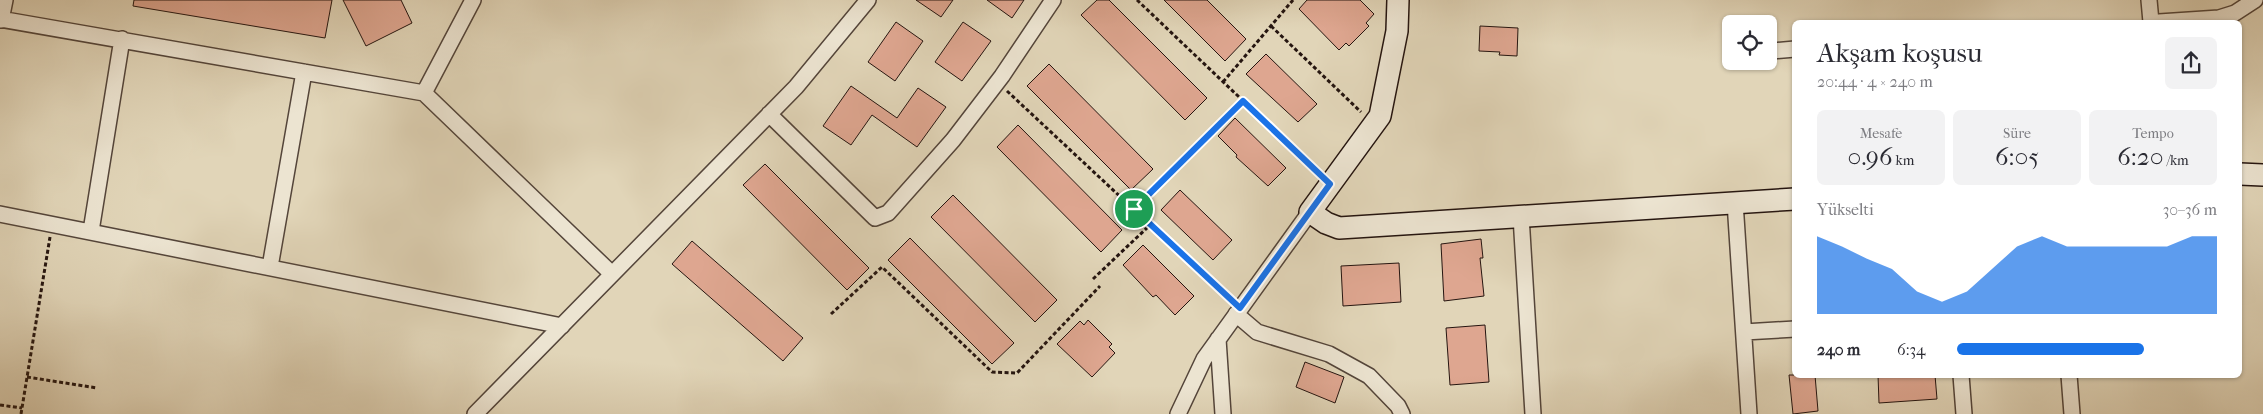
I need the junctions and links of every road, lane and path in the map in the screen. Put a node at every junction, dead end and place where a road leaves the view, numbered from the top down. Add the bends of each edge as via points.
1 (5, 0) edge
2 (473, 0) edge
3 (868, 0) edge
4 (1053, 0) edge
5 (1137, 0) edge
6 (1293, 0) edge
7 (1398, 0) edge
8 (2149, 0) edge
9 (2255, 0) edge
10 (1, 19) edge
11 (2151, 20) edge
12 (2189, 20) edge
13 (1271, 26) junction
14 (122, 39) junction
15 (1792, 49) edge
16 (1777, 51) edge
17 (304, 72) junction
18 (997, 82) junction
19 (1223, 82) junction
20 (424, 93) junction
21 (1243, 101) junction
22 (769, 114) junction
23 (1374, 124) junction
24 (1330, 184) junction
25 (1792, 198) edge
26 (1735, 202) junction
27 (1134, 209) junction
28 (1310, 212) junction
29 (0, 214) edge
30 (1521, 216) junction
31 (53, 224) junction
32 (1150, 225) junction
33 (91, 232) junction
34 (270, 267) junction
35 (612, 274) junction
36 (1093, 279) dead end
37 (1100, 286) dead end
38 (1238, 311) junction
39 (831, 314) dead end
40 (562, 326) junction
41 (1792, 329) edge
42 (1744, 332) junction
43 (1218, 339) junction
44 (27, 377) junction
45 (1962, 378) edge
46 (2070, 378) edge
47 (97, 388) dead end
48 (0, 405) edge
49 (22, 408) junction
50 (20, 414) edge
51 (475, 414) edge
52 (1178, 414) edge
53 (1223, 414) edge
54 (1402, 414) edge
55 (1533, 414) edge
56 (1750, 414) edge
57 (1964, 414) edge
58 (2072, 414) edge

1 - 10 street
2 - 20 street
3 - 22 street via 796,87
4 - 18 street
5 - 19 path
6 - 13 path
7 - 23 street via 1397,31 1380,116
8 - 11 street
9 - 12 street via 2235,13 2219,18
10 - 14 street
13 - 19 path
13 - 23 path
14 - 17 street
14 - 33 street
15 - 16 street
17 - 20 street
17 - 34 street
18 - 22 street via 952,140 888,213 875,218
18 - 27 path
19 - 21 path
20 - 35 street
21 - 24 path
21 - 27 path
22 - 35 street
23 - 24 street
24 - 28 street
25 - 26 street
26 - 30 street
26 - 42 street
27 - 32 path
28 - 30 street via 1339,228
28 - 38 street
29 - 31 street
30 - 55 street
31 - 33 street
31 - 44 path
32 - 36 path
32 - 38 path
33 - 34 street
34 - 40 street
35 - 40 street
37 - 39 path via 1017,373 992,372 882,266
38 - 43 street
38 - 54 street via 1257,332 1329,354 1369,376
40 - 51 street
41 - 42 street
42 - 56 street
43 - 52 street via 1204,358
43 - 53 street
44 - 47 path
44 - 49 path
45 - 57 street
46 - 58 street
48 - 49 path
49 - 50 path

